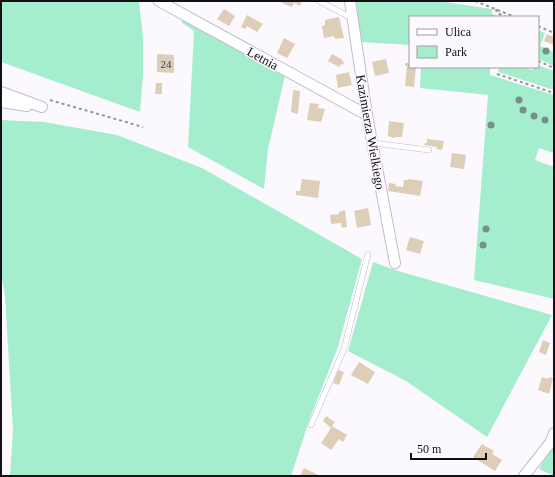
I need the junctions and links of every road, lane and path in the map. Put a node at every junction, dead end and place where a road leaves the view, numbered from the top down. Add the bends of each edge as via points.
1 (159, 1) edge
2 (319, 1) edge
3 (350, 1) edge
4 (475, 1) edge
5 (496, 9) junction
6 (504, 16) edge
7 (513, 16) edge
8 (352, 18) junction
9 (539, 26) edge
10 (554, 33) edge
11 (539, 61) edge
12 (554, 68) edge
13 (497, 74) dead end
14 (1, 92) edge
15 (554, 93) edge
16 (47, 99) dead end
17 (1, 102) edge
18 (367, 115) junction
19 (143, 127) dead end
20 (373, 143) junction
21 (429, 150) dead end
22 (368, 254) dead end
23 (394, 263) dead end
24 (311, 425) dead end
25 (554, 433) edge
26 (524, 476) edge

1 - 18 street, Letnia
2 - 8 lane
3 - 8 street, Kazimierza Wielkiego
4 - 5 path
5 - 6 path via 497,13
5 - 7 path
8 - 18 street, Kazimierza Wielkiego
9 - 10 path
11 - 12 path
13 - 15 path
14 - 17 street via 42,108
16 - 19 path
18 - 20 street, Kazimierza Wielkiego
20 - 21 lane
20 - 23 street, Kazimierza Wielkiego
22 - 24 lane via 344,349
25 - 26 street via 550,443

